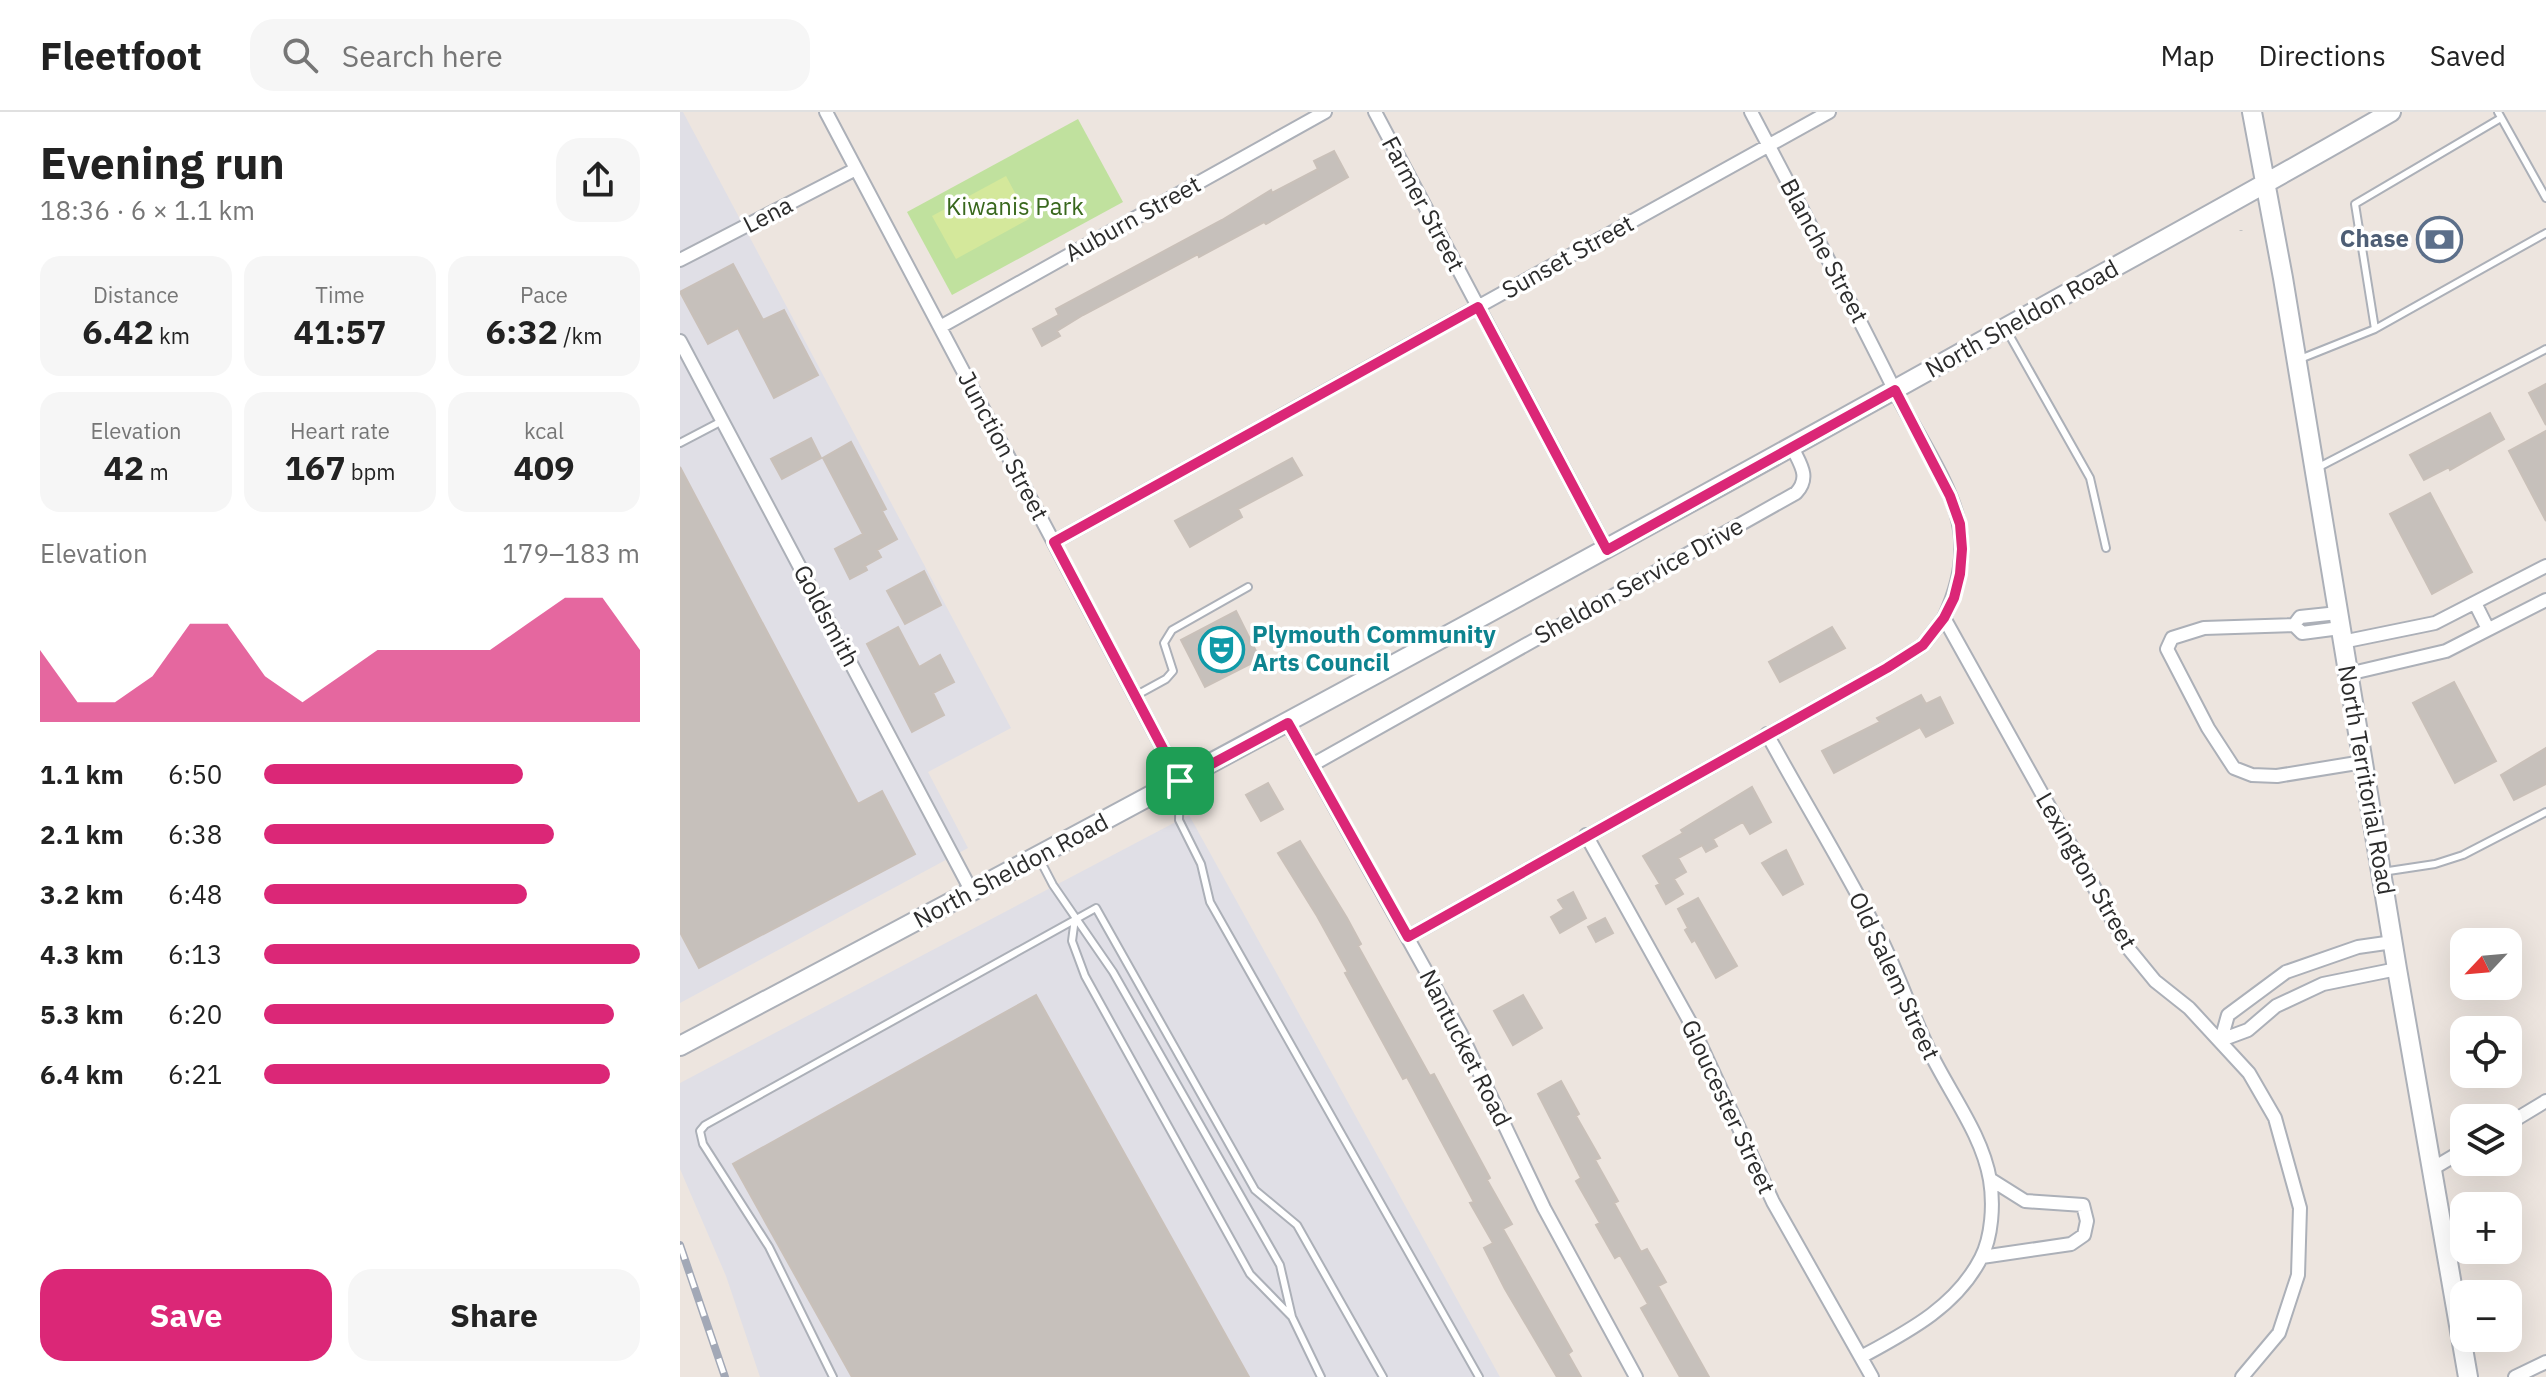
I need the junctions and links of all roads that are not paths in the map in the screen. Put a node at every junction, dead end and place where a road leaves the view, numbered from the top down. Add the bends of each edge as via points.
1 (826, 112) edge
2 (1325, 112) edge
3 (1375, 112) edge
4 (1751, 112) edge
5 (1829, 112) edge
6 (2252, 112) edge
7 (2391, 112) edge
8 (2499, 115) edge
9 (1769, 146) junction
10 (856, 169) junction
11 (2265, 183) junction
12 (2546, 198) edge
13 (2546, 233) edge
14 (680, 260) edge
15 (1478, 307) junction
16 (940, 327) junction
17 (2005, 328) junction
18 (2375, 329) junction
19 (680, 341) edge
20 (2546, 349) edge
21 (2297, 360) junction
22 (1895, 390) junction
23 (722, 421) junction
24 (680, 443) edge
25 (1792, 447) junction
26 (2315, 469) junction
27 (1054, 542) junction
28 (2106, 548) dead end
29 (1607, 550) junction
30 (2546, 566) edge
31 (1248, 587) dead end
32 (2546, 600) edge
33 (2475, 603) junction
34 (1944, 618) junction
35 (2340, 628) junction
36 (2488, 629) junction
37 (2348, 674) junction
38 (1135, 696) junction
39 (1288, 723) junction
40 (1767, 734) junction
41 (2363, 762) junction
42 (1312, 765) junction
43 (1180, 781) junction
44 (2546, 812) edge
45 (1586, 835) junction
46 (1038, 856) junction
47 (2382, 872) junction
48 (972, 892) junction
49 (1075, 918) junction
50 (1408, 937) junction
51 (2393, 942) junction
52 (2397, 969) junction
53 (2221, 1040) junction
54 (680, 1046) edge
55 (2546, 1101) edge
56 (2522, 1116) edge
57 (2450, 1158) edge
58 (2432, 1169) junction
59 (1990, 1179) junction
60 (1982, 1257) junction
61 (1292, 1317) junction
62 (1861, 1357) junction
63 (2546, 1362) edge
64 (833, 1377) edge
65 (1321, 1377) edge
66 (1383, 1377) edge
67 (1479, 1377) edge
68 (1636, 1377) edge
69 (1872, 1377) edge
70 (2242, 1377) edge
71 (2468, 1377) edge
72 (2515, 1377) edge

1 - 10 street, Junction Street
2 - 16 street, Auburn Street
3 - 15 street, Farmer Street
4 - 9 street, Blanche Street
5 - 9 street, Sunset Street
6 - 11 main road, North Territorial Road
7 - 11 main road, North Sheldon Road
8 - 12 lane
8 - 18 lane via 2355,204
9 - 15 street, Sunset Street
9 - 22 street, Blanche Street
10 - 14 street, Lena
10 - 16 street, Junction Street
11 - 17 main road, North Sheldon Road
11 - 21 main road, North Territorial Road
13 - 18 lane
15 - 27 street, Sunset Street
15 - 29 street, Farmer Street
16 - 27 street, Junction Street
17 - 22 main road, North Sheldon Road
17 - 28 lane via 2090,478
18 - 21 lane
19 - 23 street, Goldsmith
20 - 26 lane
21 - 26 main road, North Territorial Road
22 - 25 main road, North Sheldon Road
22 - 34 street via 1960,524 1960,574
23 - 24 lane
23 - 48 street, Goldsmith
25 - 29 main road, North Sheldon Road
25 - 42 street, Sheldon Service Drive via 1805,474 1796,493
26 - 35 main road, North Territorial Road
27 - 38 street, Junction Street
29 - 39 main road, North Sheldon Road
30 - 33 street
31 - 38 lane via 1172,630 1164,639 1171,676
32 - 36 street
33 - 35 street via 2435,623
33 - 36 street
34 - 40 street via 1923,645
34 - 53 street, Lexington Street via 2128,948 2155,981
35 - 37 main road, North Territorial Road
35 - 41 street via 2302,633 2294,625 2204,628 2172,638 2167,649 2234,768 2277,776
36 - 37 street via 2446,651
37 - 41 main road, North Territorial Road
38 - 43 street, Junction Street
39 - 42 street, Nantucket Road
39 - 43 main road, North Sheldon Road
40 - 45 street
40 - 59 street, Old Salem Street via 1884,946
41 - 47 main road, North Territorial Road
42 - 50 street, Nantucket Road
43 - 46 main road, North Sheldon Road
43 - 67 lane via 1179,820 1201,864 1210,902
44 - 47 lane via 2463,855
45 - 50 street
45 - 62 street, Gloucester Street via 1690,1022 1773,1202
46 - 48 main road, North Sheldon Road
46 - 49 lane
47 - 51 main road, North Territorial Road
48 - 54 main road, North Sheldon Road
49 - 61 lane via 1113,972 1280,1265
49 - 61 lane via 1072,941 1085,976 1250,1274
49 - 64 lane via 700,1131 703,1144 769,1247
49 - 66 lane via 1096,908 1255,1190 1297,1225
50 - 68 street, Nantucket Road
51 - 52 main road, North Territorial Road
51 - 53 street via 2358,947 2286,972 2228,1015
52 - 53 street via 2323,984 2276,1006 2248,1030
52 - 58 main road, North Territorial Road
53 - 70 street, Lexington Street via 2249,1073 2275,1118 2300,1208 2298,1275 2279,1333
55 - 56 street
57 - 58 street
58 - 71 main road, North Territorial Road
59 - 60 street, Old Salem Street via 1991,1217
59 - 60 street via 2025,1201 2083,1205 2087,1221 2084,1235 2071,1244
60 - 62 street, Old Salem Street via 1943,1307
61 - 65 lane
62 - 69 street, Gloucester Street
63 - 72 street

